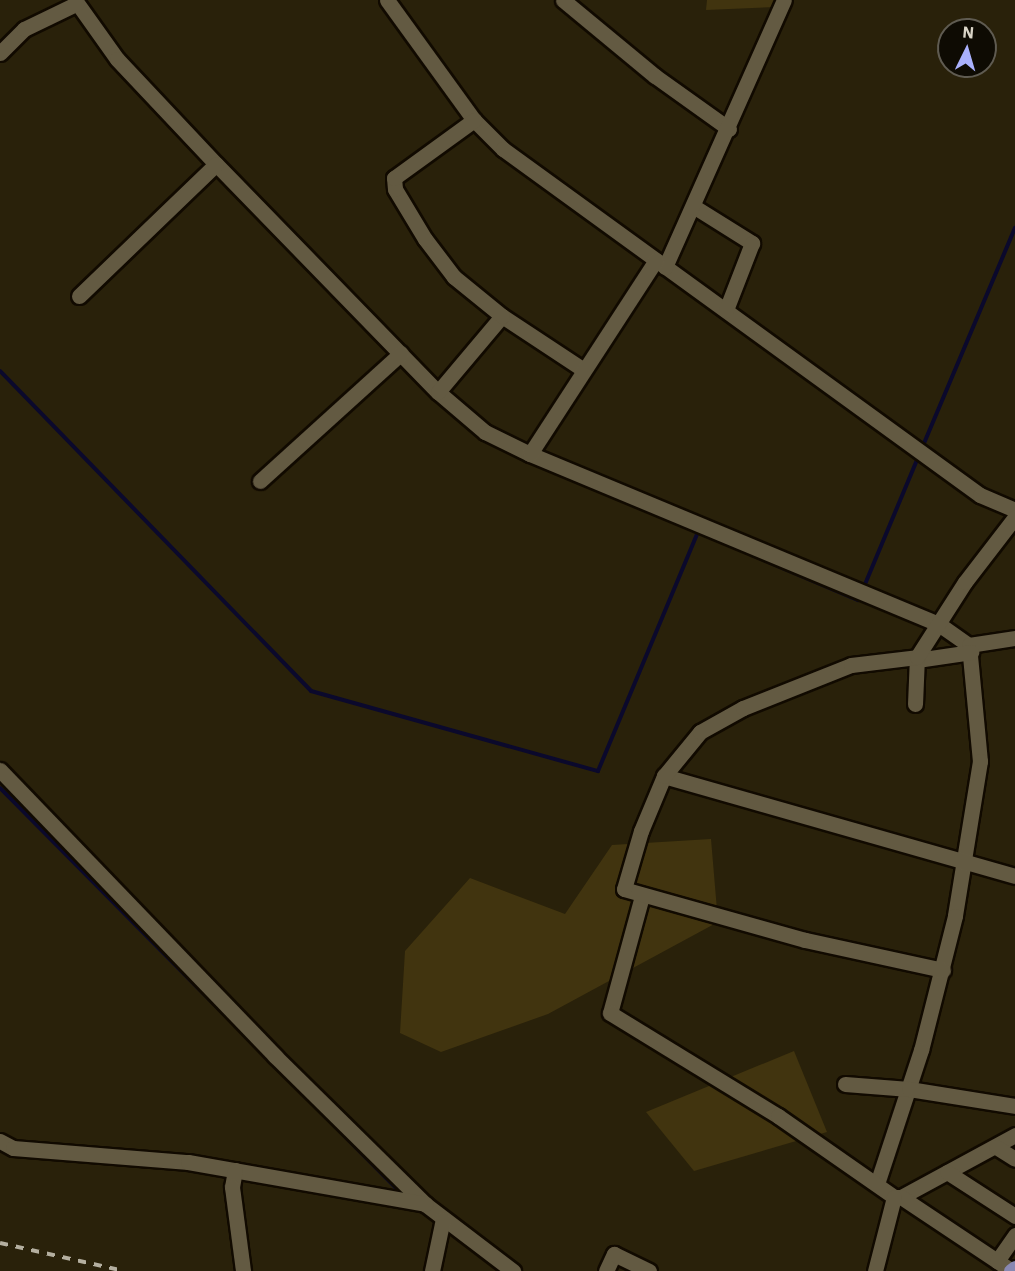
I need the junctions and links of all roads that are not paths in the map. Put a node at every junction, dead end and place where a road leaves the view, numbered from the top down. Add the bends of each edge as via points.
1 (387, 0) edge
2 (784, 0) edge
3 (566, 1) edge
4 (75, 2) edge
5 (0, 53) edge
6 (474, 120) junction
7 (729, 129) junction
8 (216, 164) junction
9 (693, 206) junction
10 (660, 263) junction
11 (79, 296) dead end
12 (726, 310) junction
13 (502, 316) junction
14 (401, 353) junction
15 (584, 370) junction
16 (438, 392) junction
17 (530, 454) junction
18 (260, 481) dead end
19 (1015, 510) edge
20 (1015, 517) edge
21 (940, 625) junction
22 (1015, 638) edge
23 (970, 649) junction
24 (917, 658) junction
25 (915, 704) dead end
26 (0, 770) edge
27 (664, 776) junction
28 (964, 861) junction
29 (1015, 876) edge
30 (642, 896) junction
31 (943, 970) junction
32 (845, 1084) dead end
33 (909, 1089) junction
34 (1015, 1106) edge
35 (1015, 1135) edge
36 (0, 1141) edge
37 (996, 1147) junction
38 (1015, 1159) edge
39 (235, 1170) junction
40 (947, 1172) junction
41 (877, 1184) junction
42 (898, 1197) junction
43 (425, 1204) junction
44 (1015, 1216) edge
45 (443, 1220) junction
46 (1015, 1235) edge
47 (997, 1261) junction
48 (1013, 1270) edge
49 (243, 1271) edge
50 (432, 1271) edge
51 (513, 1271) edge
52 (606, 1271) edge
53 (649, 1271) edge
54 (875, 1271) edge

1 - 6 street
2 - 7 street
3 - 7 street via 655,76
4 - 5 street via 24,29
4 - 8 street via 117,59
6 - 10 street via 512,156
6 - 13 street via 394,178 396,189 425,240 454,278
7 - 9 street
8 - 11 street
8 - 14 street
9 - 10 street
9 - 12 street via 752,243
10 - 12 street
10 - 15 street
12 - 19 street via 980,495
13 - 15 street
13 - 16 street
14 - 16 street
14 - 18 street
15 - 17 street
16 - 17 street via 485,432
17 - 21 street
20 - 21 street via 965,582
21 - 23 street
21 - 24 street
22 - 23 street
23 - 24 street
23 - 28 street via 980,760
24 - 25 street
24 - 27 street via 851,665 742,708 700,732
26 - 43 street via 274,1056
27 - 28 street
27 - 30 street via 641,831 624,889
28 - 29 street
28 - 31 street
30 - 31 street via 805,940
30 - 41 street via 610,1013 778,1116
31 - 33 street
32 - 33 street
33 - 34 street
33 - 41 street
35 - 37 street
36 - 39 street via 13,1148 138,1157
37 - 38 street
37 - 40 street
39 - 43 street
39 - 49 street via 232,1187
40 - 42 street
40 - 44 street
41 - 42 street
42 - 47 street
42 - 54 street
43 - 45 street
45 - 50 street
45 - 51 street
46 - 47 street
47 - 48 street
52 - 53 street via 614,1254

